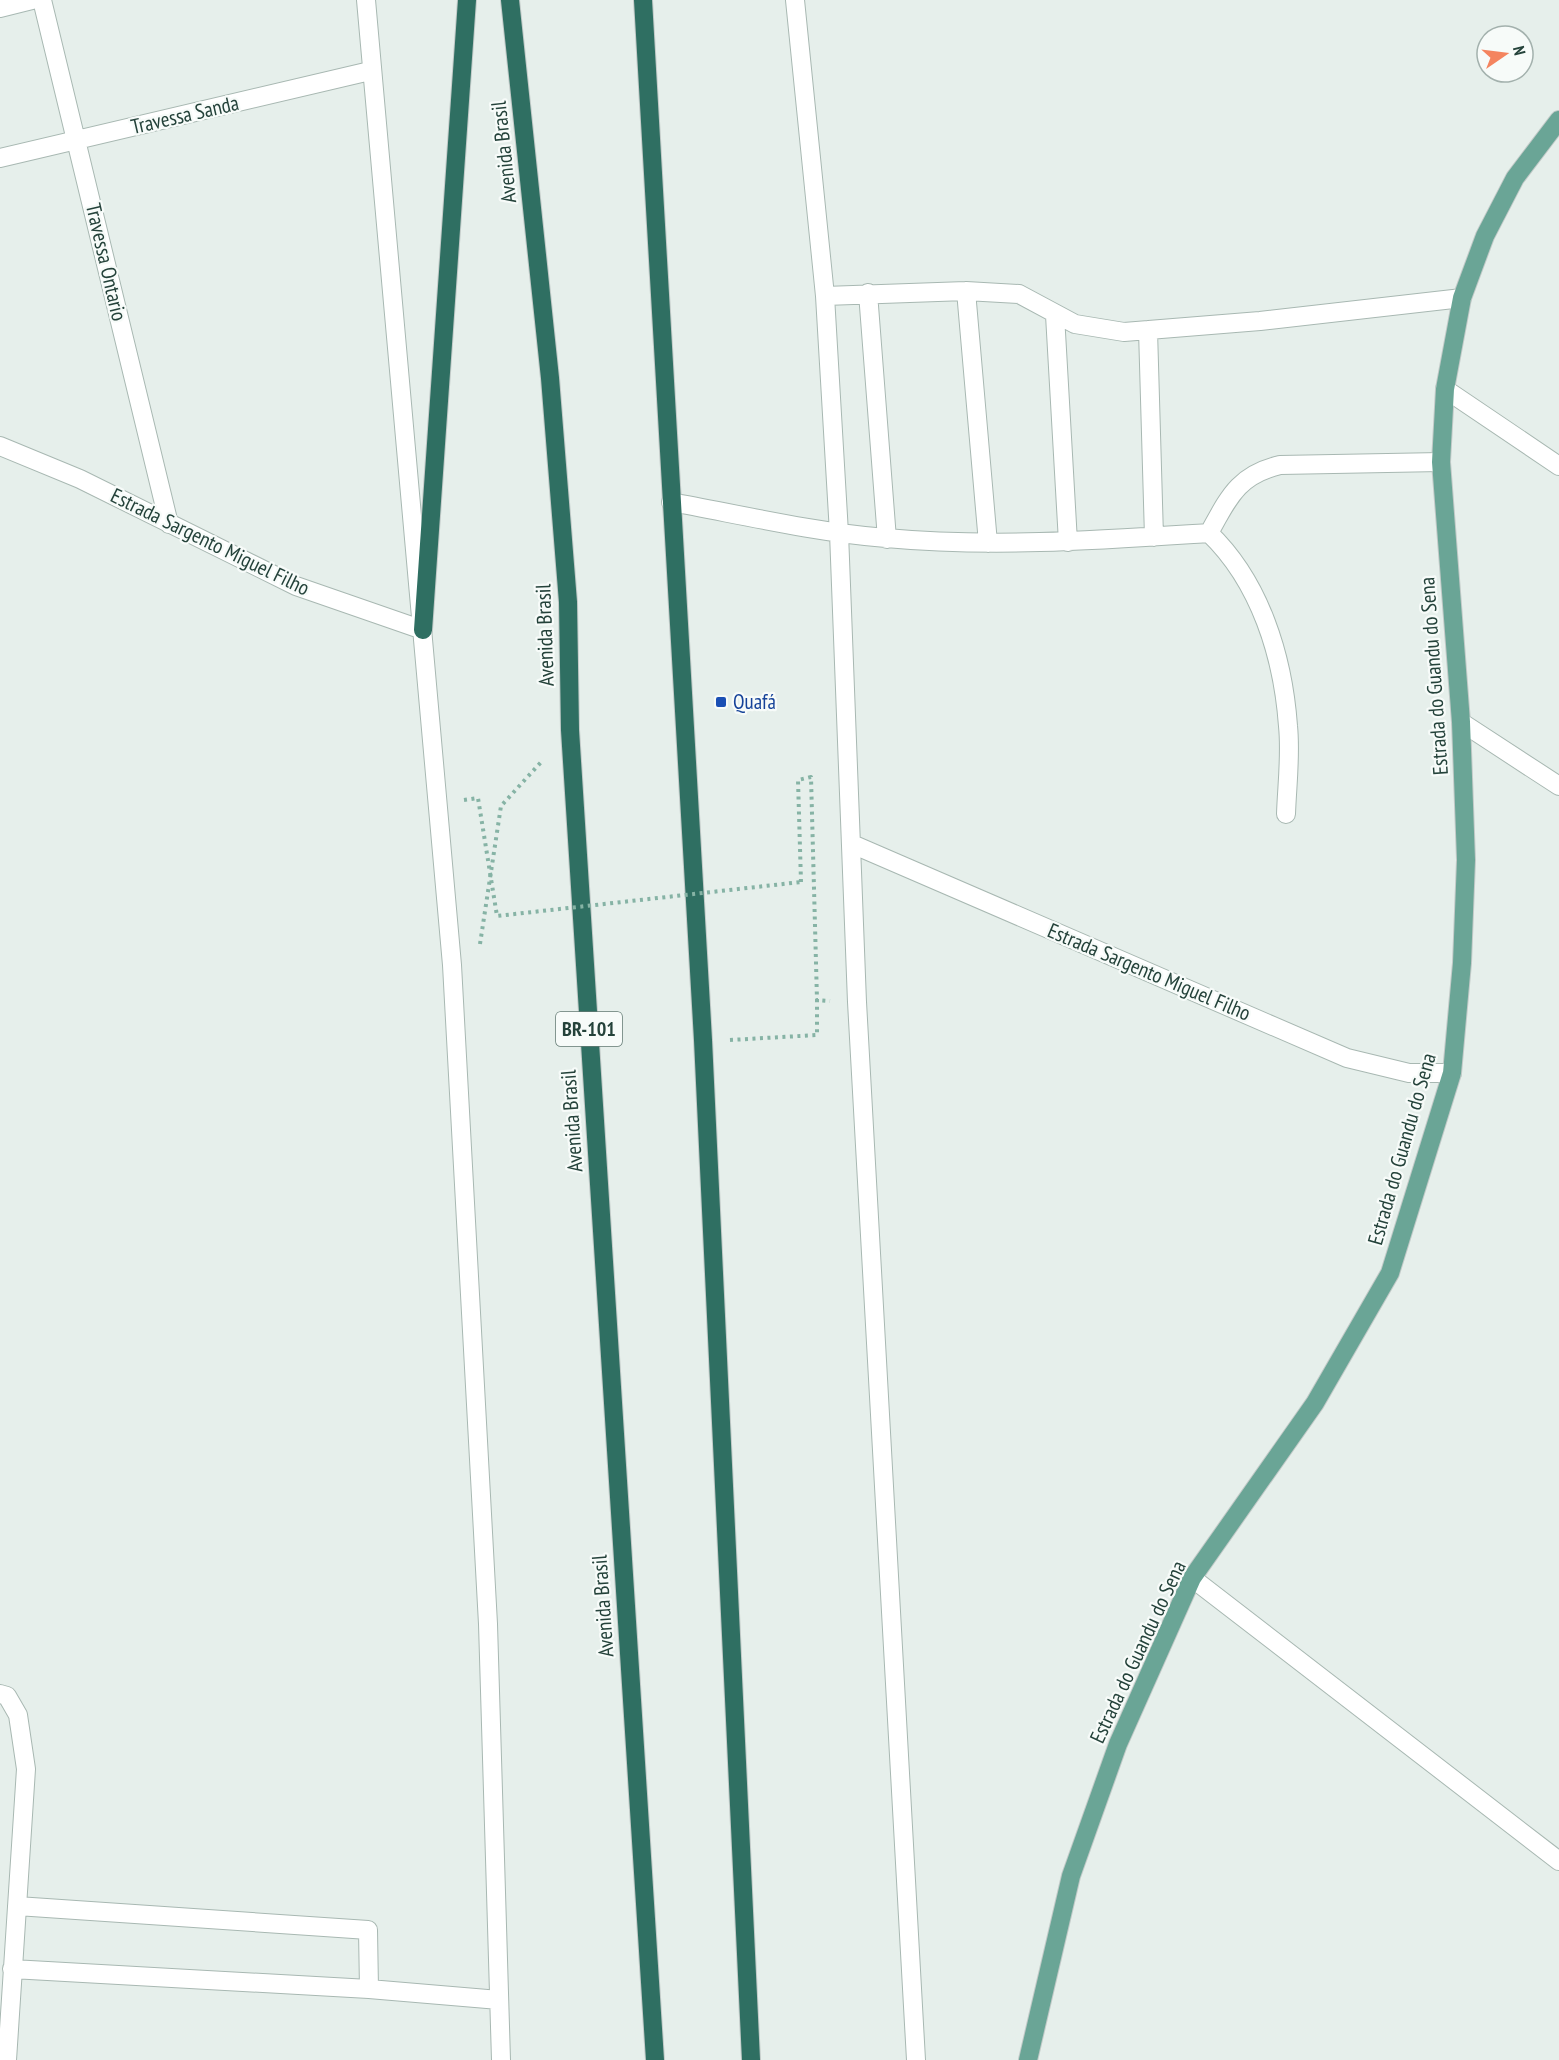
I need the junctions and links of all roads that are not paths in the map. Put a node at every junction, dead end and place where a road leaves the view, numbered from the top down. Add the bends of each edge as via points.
1 (32, 0) edge
2 (42, 0) edge
3 (366, 0) edge
4 (467, 0) edge
5 (510, 0) edge
6 (643, 0) edge
7 (795, 0) edge
8 (0, 8) edge
9 (370, 71) junction
10 (1559, 120) edge
11 (77, 140) junction
12 (0, 158) edge
13 (966, 291) junction
14 (868, 293) junction
15 (825, 296) junction
16 (1462, 298) junction
17 (1055, 315) junction
18 (1148, 330) junction
19 (1445, 389) junction
20 (0, 447) edge
21 (1441, 462) junction
22 (1559, 466) edge
23 (671, 502) junction
24 (169, 524) junction
25 (838, 533) junction
26 (1209, 533) junction
27 (1154, 537) junction
28 (887, 538) junction
29 (1068, 542) junction
30 (988, 543) junction
31 (423, 630) junction
32 (1461, 722) junction
33 (1559, 786) edge
34 (1286, 814) dead end
35 (852, 844) junction
36 (1452, 1073) junction
37 (1192, 1578) junction
38 (0, 1694) edge
39 (1559, 1860) edge
40 (16, 1906) junction
41 (12, 1969) junction
42 (369, 1989) junction
43 (499, 2000) junction
44 (7, 2060) edge
45 (501, 2060) edge
46 (655, 2060) edge
47 (751, 2060) edge
48 (916, 2060) edge
49 (1028, 2060) edge

1 - 8 street
2 - 11 street, Travessa Ontario
3 - 9 street
4 - 31 highway
5 - 46 highway, Avenida Brasil / BR-101 via 551,390 568,602 570,730
6 - 23 highway
7 - 15 street
9 - 11 street, Travessa Sanda
9 - 31 street
10 - 16 main road, Estrada do Guandu do Sena via 1515,178 1485,236
11 - 12 street, Travessa Sanda
11 - 24 street, Travessa Ontario
13 - 14 street
13 - 17 street via 1019,294
13 - 30 street
14 - 15 street
14 - 28 street
15 - 25 street
16 - 18 street
16 - 19 main road, Estrada do Guandu do Sena
17 - 18 street via 1099,329
17 - 29 street
18 - 27 street
19 - 21 main road, Estrada do Guandu do Sena
19 - 22 street
20 - 24 street, Estrada Sargento Miguel Filho via 80,479
21 - 26 street via 1280,465 1258,470 1226,502
21 - 32 main road, Estrada do Guandu do Sena
23 - 25 street
23 - 47 highway via 703,1040
24 - 31 street, Estrada Sargento Miguel Filho via 296,586
25 - 28 street
25 - 35 street
26 - 27 street
26 - 34 street via 1241,571 1271,639 1284,687 1288,728
27 - 29 street
28 - 30 street
29 - 30 street
31 - 43 street via 452,965 488,1623
32 - 33 street
32 - 36 main road, Estrada do Guandu do Sena via 1466,860
35 - 36 street, Estrada Sargento Miguel Filho via 1347,1058 1409,1073
35 - 48 street via 857,1002
36 - 37 main road, Estrada do Guandu do Sena via 1390,1273 1316,1403
37 - 39 street
37 - 49 main road, Estrada do Guandu do Sena via 1118,1744 1071,1876
38 - 40 street via 7,1696 18,1715 26,1769
40 - 41 street
40 - 42 street via 368,1930
41 - 42 street
41 - 44 street
42 - 43 street
43 - 45 street

